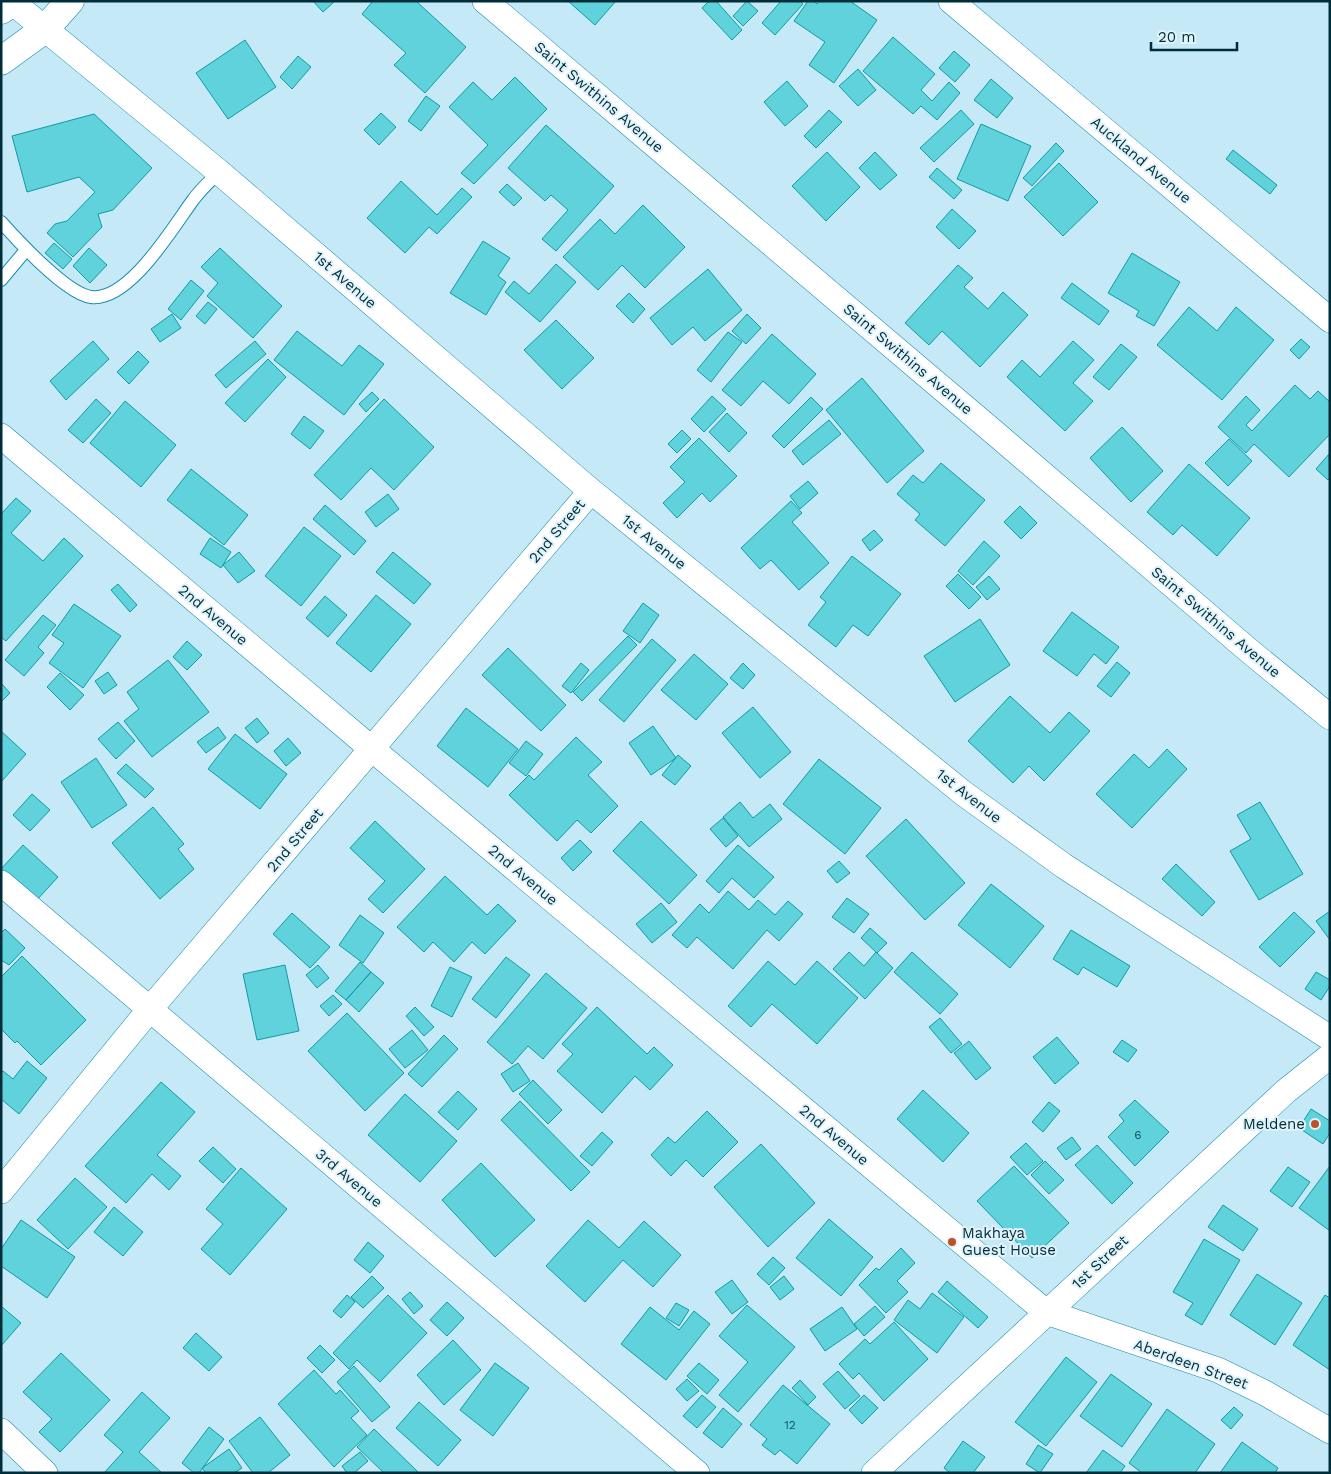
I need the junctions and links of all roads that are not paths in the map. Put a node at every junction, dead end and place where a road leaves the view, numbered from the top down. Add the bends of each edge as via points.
1 (70, 1) edge
2 (485, 1) edge
3 (951, 1) edge
4 (10, 4) edge
5 (45, 30) junction
6 (1, 62) edge
7 (219, 172) junction
8 (1, 222) edge
9 (26, 250) junction
10 (1, 280) edge
11 (1330, 320) edge
12 (1, 436) edge
13 (591, 491) junction
14 (1330, 717) edge
15 (372, 749) junction
16 (1, 883) edge
17 (150, 1010) junction
18 (1330, 1038) edge
19 (1330, 1056) edge
20 (1, 1190) edge
21 (1046, 1312) junction
22 (1, 1430) edge
23 (1330, 1431) edge
24 (45, 1473) edge
25 (697, 1473) edge
26 (874, 1473) edge

1 - 5 main road
2 - 14 street, Saint Swithins Avenue
3 - 11 street, Auckland Avenue
4 - 5 street, 1st Avenue
5 - 6 main road
5 - 7 street, 1st Avenue
7 - 9 lane via 195,197 139,273 109,294 92,297 75,291
7 - 13 street, 1st Avenue
8 - 9 lane
9 - 10 lane
12 - 15 street, 2nd Avenue
13 - 15 street, 2nd Street
13 - 18 street, 1st Avenue via 971,799 1064,866
15 - 17 street, 2nd Street
15 - 21 street, 2nd Avenue
16 - 17 street, 3rd Avenue
17 - 20 street, 2nd Street
17 - 25 street, 3rd Avenue
19 - 21 street, 1st Street via 1286,1091
21 - 23 street, Aberdeen Street via 1218,1370
21 - 26 street, 1st Street
22 - 24 street

